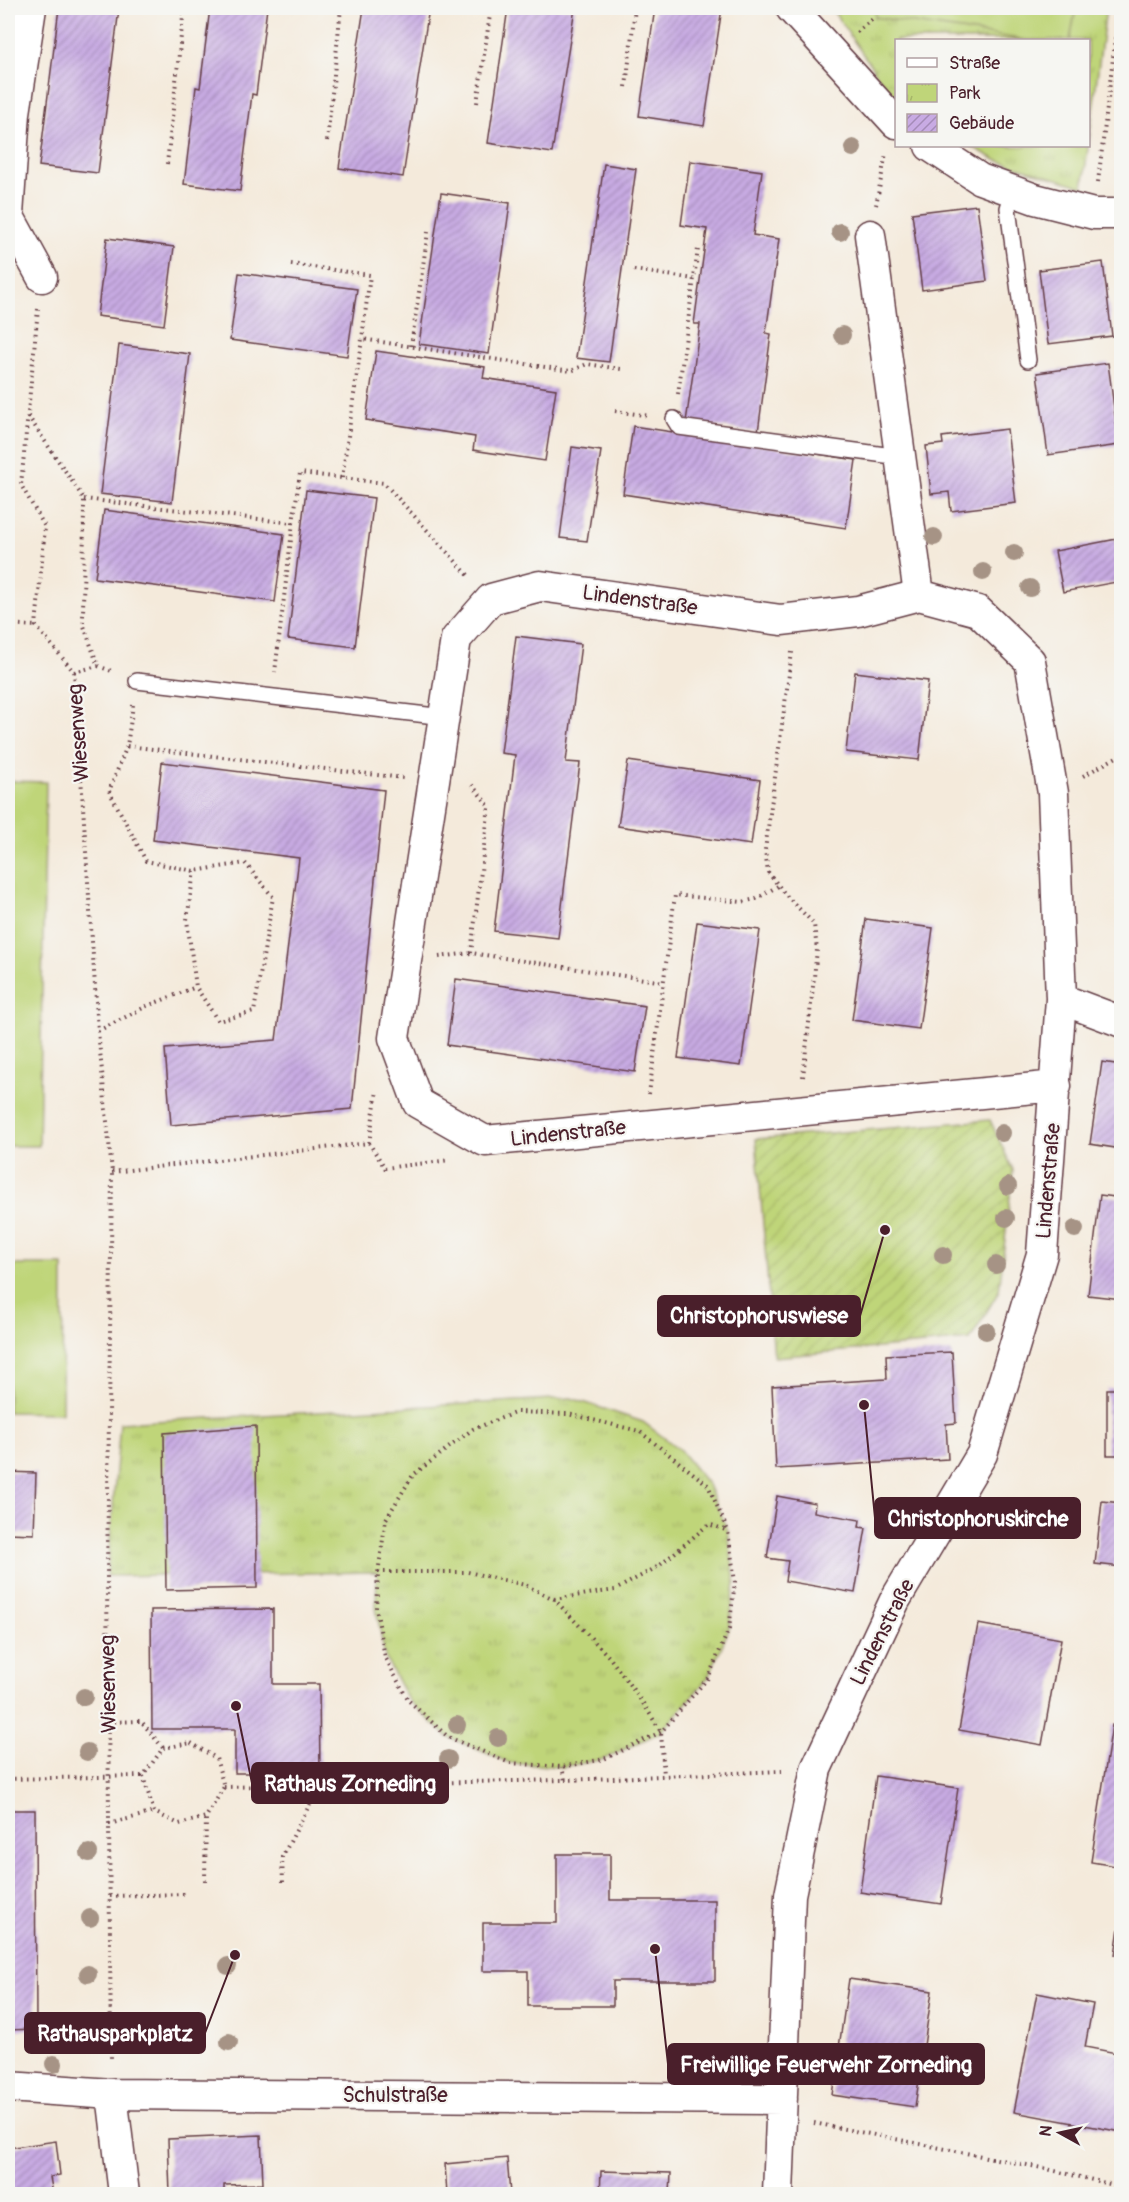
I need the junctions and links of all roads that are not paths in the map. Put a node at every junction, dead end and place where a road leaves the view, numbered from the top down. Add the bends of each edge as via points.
1 (31, 8) edge
2 (791, 8) edge
3 (11, 112) edge
4 (894, 122) edge
5 (932, 147) edge
6 (1013, 191) junction
7 (1108, 214) edge
8 (870, 235) road end
9 (42, 277) road end
10 (1028, 360) dead end
11 (674, 419) road end
12 (900, 457) junction
13 (919, 595) junction
14 (137, 681) dead end
15 (444, 717) junction
16 (1061, 999) junction
17 (1122, 1022) edge
18 (1056, 1086) junction
19 (8, 2088) edge
20 (112, 2094) junction
21 (782, 2099) junction
22 (124, 2194) edge
23 (778, 2194) edge

1 - 3 street
2 - 4 street
3 - 9 street via 8,215
5 - 6 street via 980,179
6 - 7 street
6 - 10 lane via 1008,208
8 - 12 street
11 - 12 lane via 679,427
12 - 13 street
13 - 15 street, Lindenstraße via 858,611 781,620 540,586 491,600 456,639
13 - 16 street, Lindenstraße via 978,611 1030,661 1053,793
14 - 15 lane
15 - 18 street, Lindenstraße via 394,1038 418,1103 485,1142
16 - 17 street
16 - 18 street, Lindenstraße
18 - 21 street, Lindenstraße via 1042,1254 982,1454 896,1600 816,1769 790,1895
19 - 20 street, Schulstraße
20 - 21 street, Schulstraße
20 - 22 street
21 - 23 street, Lindenstraße

